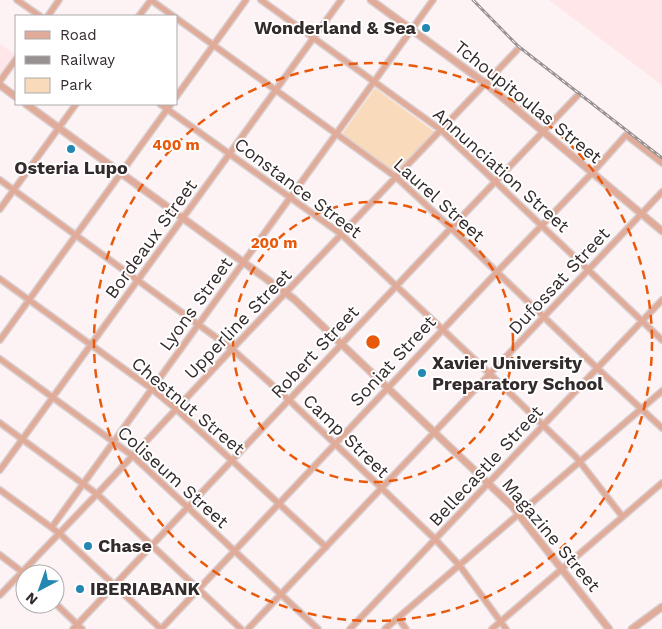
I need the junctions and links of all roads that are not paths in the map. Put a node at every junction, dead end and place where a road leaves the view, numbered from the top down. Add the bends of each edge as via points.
1 (17, 0) edge
2 (60, 0) edge
3 (151, 0) edge
4 (246, 0) edge
5 (261, 0) edge
6 (341, 0) edge
7 (371, 0) edge
8 (433, 0) edge
9 (39, 15) edge
10 (49, 15) edge
11 (141, 15) edge
12 (172, 15) edge
13 (178, 19) edge
14 (412, 30) junction
15 (314, 38) junction
16 (214, 45) junction
17 (518, 50) dead end
18 (15, 60) edge
19 (0, 81) edge
20 (374, 82) junction
21 (486, 83) junction
22 (0, 85) edge
23 (276, 90) junction
24 (178, 94) edge
25 (578, 95) dead end
26 (15, 96) edge
27 (27, 105) edge
28 (75, 105) edge
29 (169, 106) edge
30 (59, 128) junction
31 (440, 130) junction
32 (543, 132) junction
33 (336, 134) junction
34 (230, 154) junction
35 (662, 163) edge
36 (121, 173) junction
37 (592, 173) junction
38 (396, 177) junction
39 (0, 180) edge
40 (495, 182) junction
41 (14, 190) junction
42 (662, 192) edge
43 (290, 198) junction
44 (0, 209) edge
45 (641, 214) junction
46 (183, 218) junction
47 (541, 226) junction
48 (451, 228) junction
49 (662, 231) edge
50 (341, 234) junction
51 (76, 235) junction
52 (244, 262) junction
53 (588, 270) junction
54 (497, 272) junction
55 (0, 279) edge
56 (138, 280) junction
57 (396, 286) junction
58 (286, 293) junction
59 (29, 300) junction
60 (662, 300) edge
61 (544, 317) junction
62 (642, 321) junction
63 (199, 325) junction
64 (442, 330) junction
65 (0, 340) edge
66 (662, 340) edge
67 (341, 344) junction
68 (91, 345) junction
69 (232, 350) junction
70 (0, 359) edge
71 (597, 368) junction
72 (490, 374) junction
73 (388, 388) junction
74 (152, 389) junction
75 (662, 391) edge
76 (53, 397) junction
77 (288, 400) junction
78 (176, 409) junction
79 (641, 409) junction
80 (0, 423) edge
81 (543, 425) junction
82 (662, 428) edge
83 (435, 432) junction
84 (22, 440) junction
85 (114, 441) junction
86 (334, 444) junction
87 (133, 456) junction
88 (232, 460) junction
89 (580, 462) junction
90 (0, 470) edge
91 (489, 483) junction
92 (662, 483) edge
93 (83, 484) junction
94 (381, 488) junction
95 (0, 490) edge
96 (97, 494) junction
97 (278, 503) junction
98 (188, 507) junction
99 (518, 514) junction
100 (622, 516) junction
101 (52, 527) junction
102 (59, 533) junction
103 (435, 539) junction
104 (152, 545) junction
105 (326, 547) junction
106 (234, 550) junction
107 (0, 555) edge
108 (32, 564) edge
109 (15, 566) edge
110 (460, 566) junction
111 (561, 569) junction
112 (15, 581) edge
113 (114, 584) junction
114 (198, 588) junction
115 (281, 594) junction
116 (0, 595) edge
117 (662, 606) edge
118 (65, 613) edge
119 (398, 618) junction
120 (500, 622) junction
121 (77, 624) junction
122 (73, 629) edge
123 (82, 629) edge
124 (161, 629) edge
125 (241, 629) edge
126 (248, 629) edge
127 (318, 629) edge
128 (350, 629) edge
129 (385, 629) edge
130 (406, 629) edge
131 (492, 629) edge
132 (506, 629) edge
133 (609, 629) edge
134 (632, 629) edge

1 - 9 street
2 - 10 street
3 - 11 street
3 - 12 street, Laurel Street
4 - 16 street
5 - 15 street, Annunciation Street
6 - 15 street, Bordeaux Street
7 - 14 street, Tchoupitoulas Street
8 - 14 street, Lyons Street
13 - 16 street, Laurel Street
14 - 20 street, Lyons Street
14 - 21 street, Tchoupitoulas Street
15 - 20 street, Annunciation Street
15 - 23 street, Bordeaux Street
16 - 23 street, Laurel Street
16 - 24 street
17 - 21 street, Upperline Street
18 - 19 street
20 - 31 street, Annunciation Street
20 - 33 street, Lyons Street
21 - 31 street, Upperline Street
21 - 32 street, Tchoupitoulas Street
22 - 26 street
23 - 33 street, Laurel Street
23 - 34 street, Bordeaux Street
25 - 32 street, Robert Street
27 - 30 street, Magazine Street
28 - 30 street
29 - 34 street, Constance Street
29 - 36 street
30 - 36 street, Magazine Street
30 - 41 street
31 - 38 street, Upperline Street
31 - 40 street, Annunciation Street
32 - 37 street, Tchoupitoulas Street
32 - 40 street, Robert Street
33 - 38 street, Laurel Street
33 - 43 street, Lyons Street
34 - 43 street, Constance Street
34 - 46 street, Bordeaux Street
35 - 37 street, Soniat Street via 626,135
36 - 46 street, Magazine Street
36 - 51 street
37 - 45 street, Tchoupitoulas Street
37 - 47 street, Soniat Street
38 - 48 street, Laurel Street
38 - 50 street, Upperline Street
39 - 41 street, Camp Street
40 - 47 street, Annunciation Street
40 - 48 street, Robert Street
41 - 44 street
41 - 51 street, Camp Street
42 - 45 street, Dufossat Street
43 - 50 street, Constance Street
43 - 52 street, Lyons Street
45 - 49 street, Tchoupitoulas Street
45 - 53 street, Dufossat Street
46 - 52 street, Magazine Street
46 - 56 street, Bordeaux Street
47 - 53 street, Annunciation Street
47 - 54 street, Soniat Street
48 - 54 street, Laurel Street
48 - 57 street, Robert Street
50 - 57 street, Constance Street
50 - 58 street, Upperline Street
51 - 56 street, Camp Street
51 - 59 street
52 - 58 street, Magazine Street
52 - 63 street, Lyons Street
53 - 61 street, Dufossat Street
53 - 62 street, Annunciation Street
54 - 61 street, Laurel Street
54 - 64 street, Soniat Street
55 - 59 street, Chestnut Street
56 - 63 street, Camp Street
56 - 68 street, Bordeaux Street
57 - 64 street, Constance Street
57 - 67 street, Robert Street
58 - 67 street, Magazine Street
58 - 69 street, Upperline Street
59 - 65 street
59 - 68 street, Chestnut Street
60 - 62 street, Bellecastle Street
61 - 71 street, Laurel Street
61 - 72 street, Dufossat Street
62 - 66 street, Annunciation Street
62 - 71 street, Bellecastle Street
63 - 69 street, Camp Street
63 - 74 street, Lyons Street
64 - 72 street, Constance Street
64 - 73 street, Soniat Street
67 - 73 street, Magazine Street
67 - 77 street, Robert Street
68 - 74 street, Chestnut Street
68 - 76 street, Bordeaux Street
69 - 77 street, Camp Street
69 - 78 street, Upperline Street
70 - 76 street, Coliseum Street
71 - 79 street, Laurel Street
71 - 81 street, Bellecastle Street
72 - 81 street, Constance Street
72 - 83 street, Dufossat Street
73 - 83 street, Magazine Street
73 - 86 street, Soniat Street
74 - 78 street, Chestnut Street
74 - 85 street, Lyons Street
75 - 79 street
76 - 84 street, Bordeaux Street
76 - 85 street, Coliseum Street
77 - 86 street, Camp Street
77 - 88 street, Robert Street
78 - 87 street, Upperline Street
78 - 88 street, Chestnut Street
79 - 82 street, Laurel Street
79 - 89 street
80 - 84 street
81 - 89 street, Constance Street
81 - 91 street, Bellecastle Street
83 - 91 street, Magazine Street
83 - 94 street, Dufossat Street
84 - 90 street, Bordeaux Street
84 - 93 street
85 - 87 street, Coliseum Street
85 - 93 street, Lyons Street
86 - 94 street, Camp Street
86 - 97 street, Soniat Street
87 - 96 street, Upperline Street
87 - 98 street, Coliseum Street
88 - 97 street, Chestnut Street
88 - 98 street, Robert Street
89 - 99 street
89 - 100 street, Constance Street
91 - 99 street, Magazine Street
91 - 103 street, Bellecastle Street
92 - 100 street
93 - 96 street
93 - 101 street, Lyons Street
94 - 103 street, Camp Street
94 - 105 street, Dufossat Street
95 - 101 street
96 - 102 street, Upperline Street
96 - 104 street
97 - 105 street, Chestnut Street
97 - 106 street, Soniat Street
98 - 104 street, Robert Street
98 - 106 street, Coliseum Street
99 - 110 street
99 - 111 street, Magazine Street
100 - 111 street
101 - 102 street
102 - 108 street, Upperline Street
102 - 113 street
103 - 110 street, Camp Street
103 - 128 street, Bellecastle Street
104 - 113 street, Robert Street
104 - 114 street
105 - 115 street, Dufossat Street
106 - 114 street, Soniat Street
106 - 115 street, Coliseum Street
107 - 109 street
110 - 119 street
110 - 120 street, Camp Street
111 - 120 street
111 - 133 street, Magazine Street
112 - 116 street, Upperline Street
113 - 121 street, Robert Street
113 - 124 street
114 - 124 street, Soniat Street
114 - 125 street
115 - 126 street, Dufossat Street
115 - 127 street, Coliseum Street
117 - 134 street
118 - 121 street
119 - 129 street
119 - 130 street
120 - 131 street
120 - 132 street, Camp Street
121 - 122 street, Robert Street
121 - 123 street

